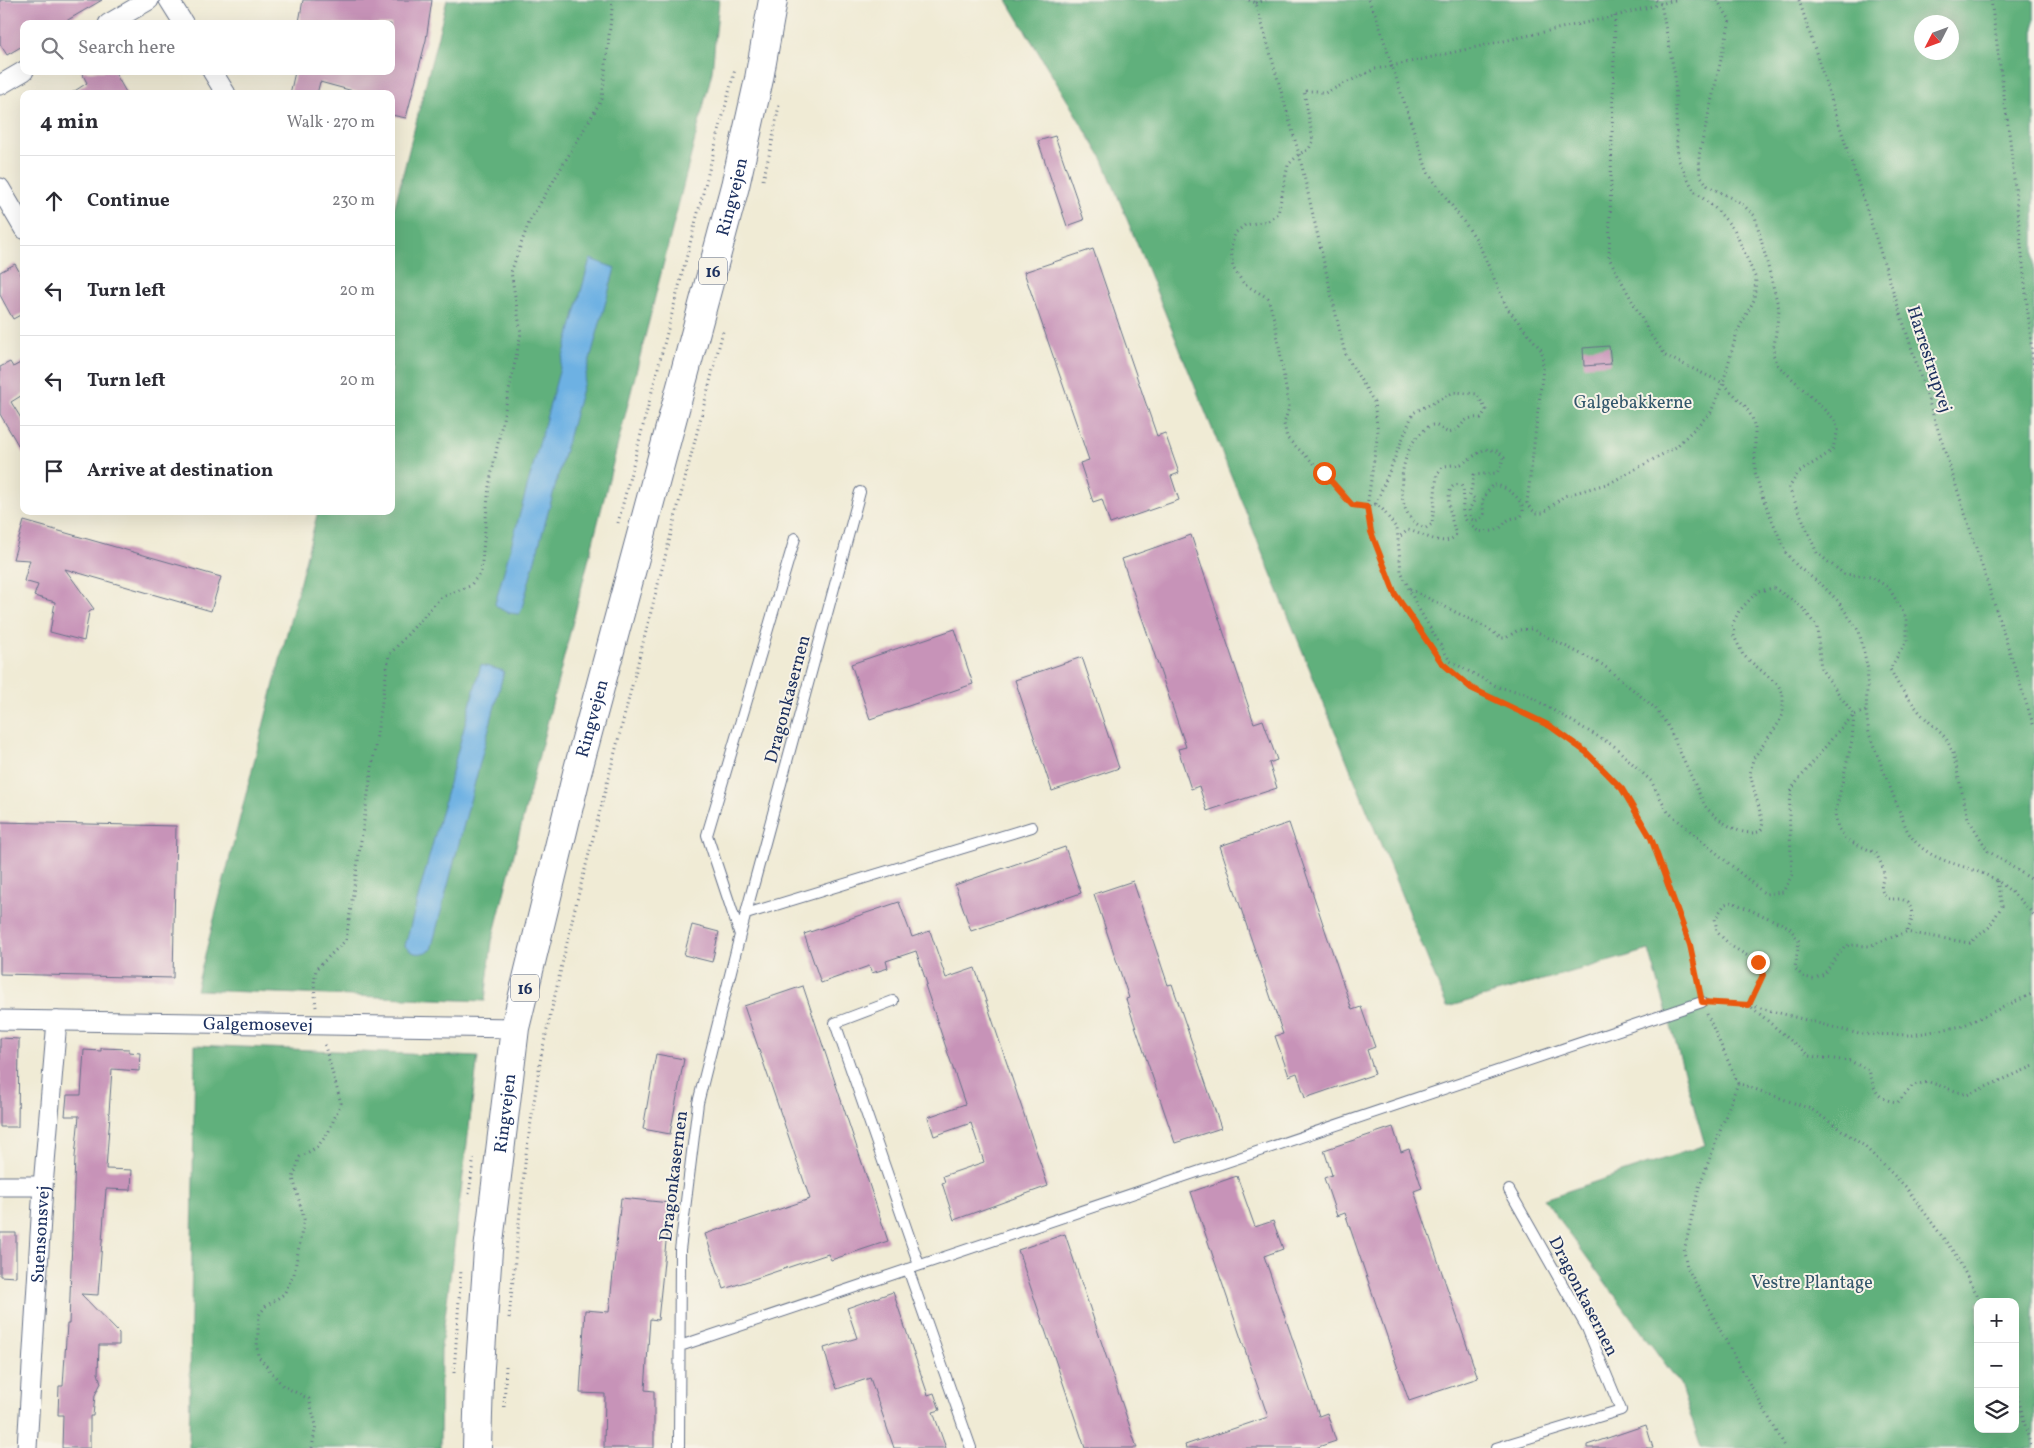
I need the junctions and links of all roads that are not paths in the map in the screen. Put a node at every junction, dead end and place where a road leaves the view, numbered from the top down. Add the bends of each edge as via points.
1 (149, 0) edge
2 (170, 0) edge
3 (773, 0) edge
4 (115, 20) edge
5 (182, 20) edge
6 (20, 73) edge
7 (214, 75) edge
8 (0, 85) edge
9 (224, 90) edge
10 (0, 188) edge
11 (20, 223) edge
12 (860, 492) dead end
13 (795, 538) dead end
14 (1032, 827) dead end
15 (746, 914) junction
16 (740, 935) junction
17 (893, 1001) dead end
18 (1702, 1002) road end
19 (0, 1020) edge
20 (57, 1021) junction
21 (515, 1028) junction
22 (0, 1186) edge
23 (43, 1186) junction
24 (1509, 1190) dead end
25 (919, 1265) junction
26 (908, 1269) junction
27 (680, 1346) junction
28 (27, 1448) edge
29 (477, 1448) edge
30 (679, 1448) edge
31 (971, 1448) edge
32 (1496, 1448) edge

1 - 4 street
2 - 5 street
3 - 21 main road, Ringvejen / 16 via 735,186 577,773
6 - 8 street
7 - 9 street
10 - 11 street
12 - 15 lane, Dragonkasernen
13 - 16 lane via 707,835
14 - 15 lane
15 - 16 lane, Dragonkasernen
16 - 27 lane, Dragonkasernen via 698,1103 680,1250
17 - 25 lane via 835,1023
18 - 25 lane
19 - 20 street, Galgemosevej
20 - 21 street, Galgemosevej
20 - 23 street, Suensonsvej
21 - 29 main road, Ringvejen / 16 via 488,1250
22 - 23 street
23 - 28 street, Suensonsvej
24 - 32 lane, Dragonkasernen via 1587,1328 1621,1410
25 - 26 lane
26 - 27 lane
26 - 31 lane
27 - 30 lane, Dragonkasernen

